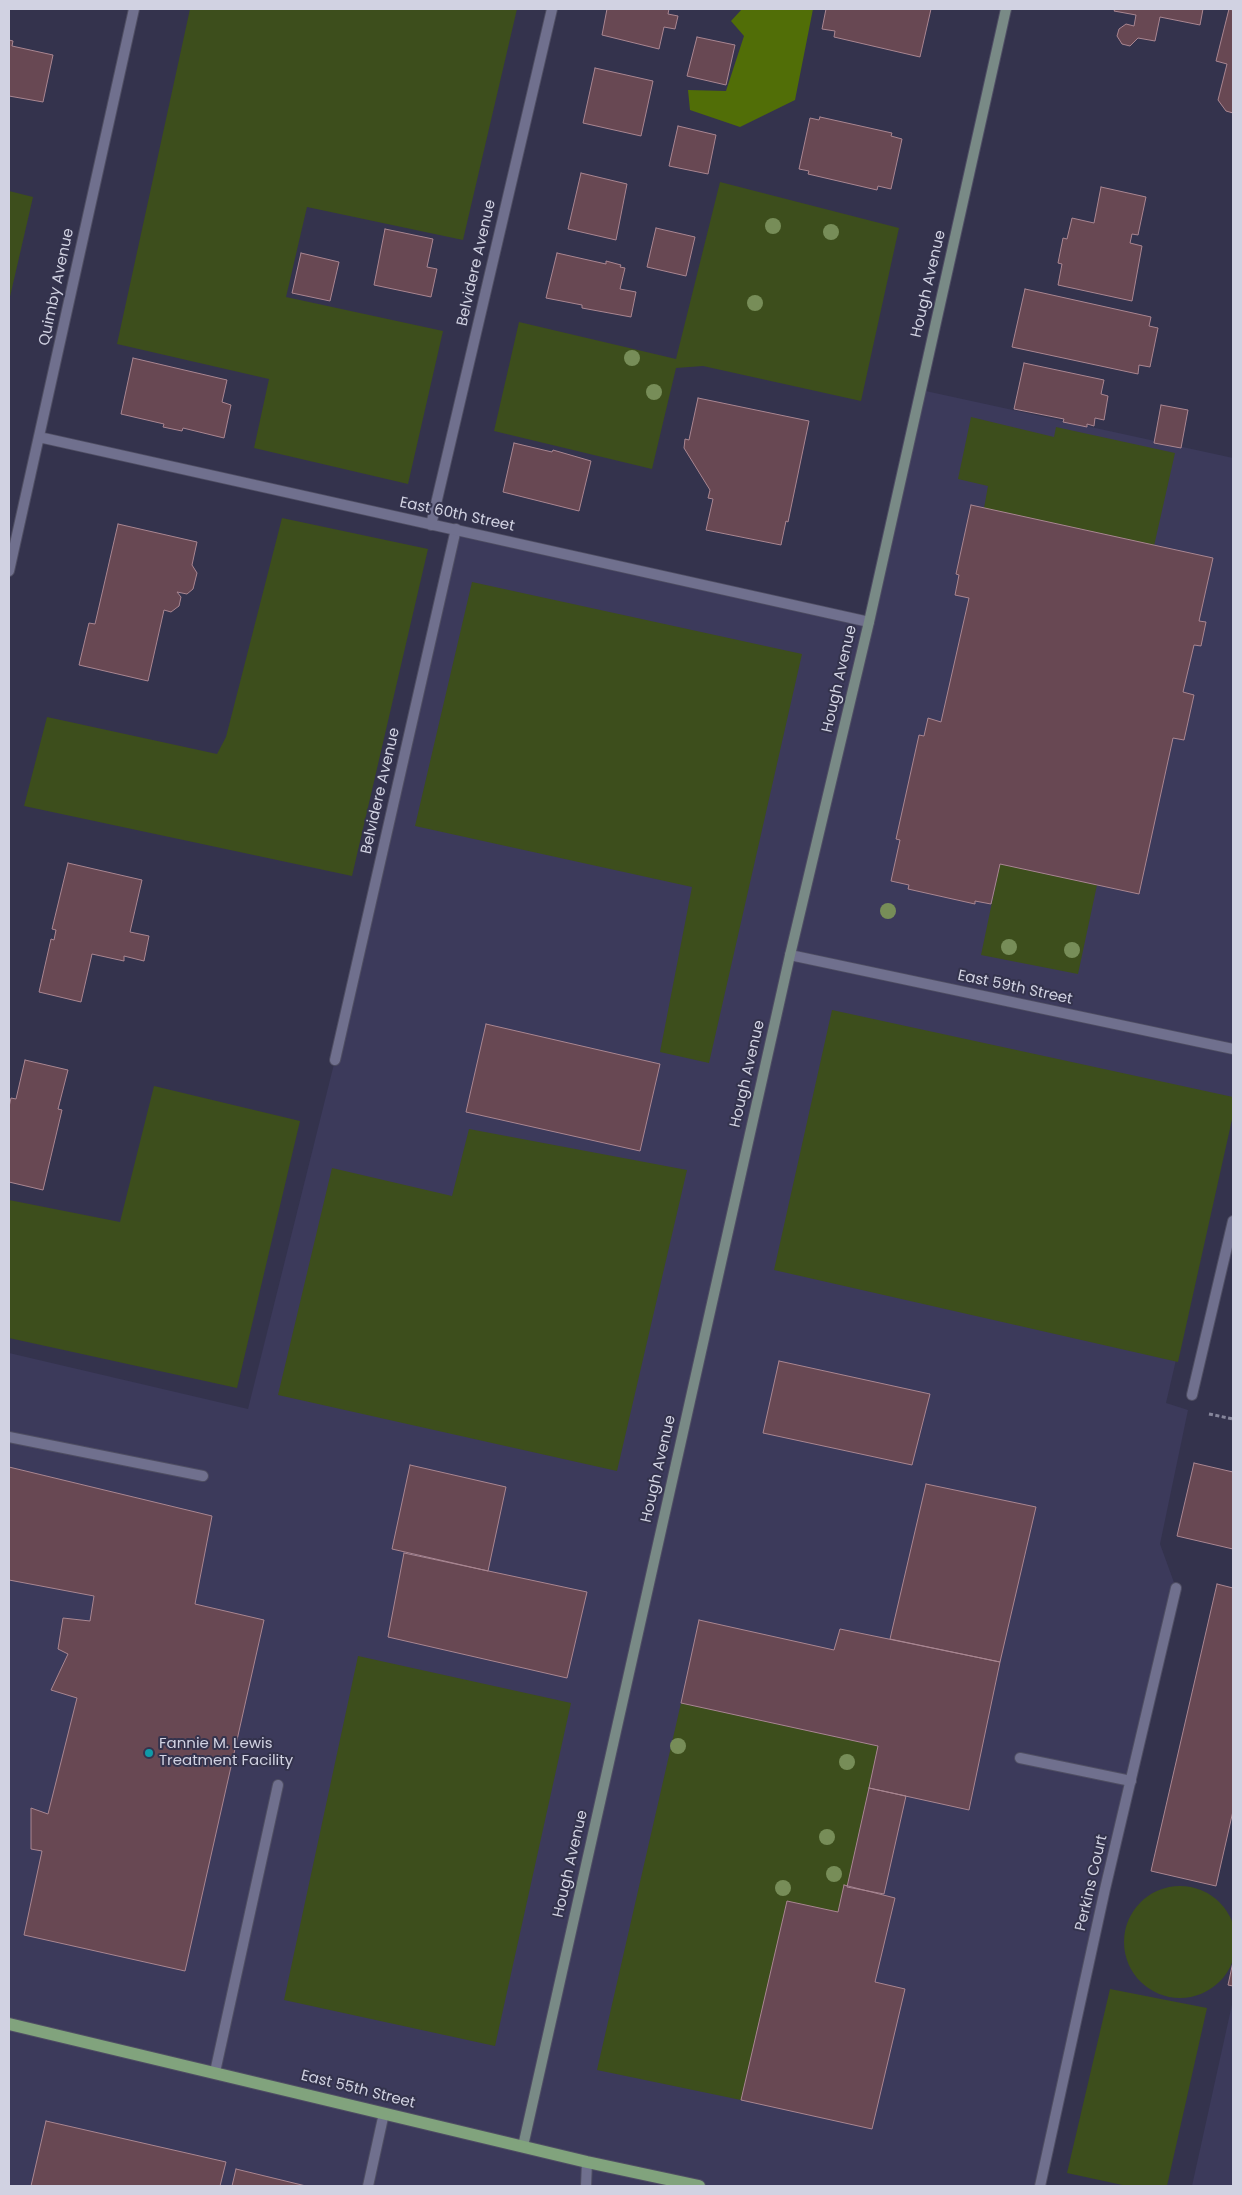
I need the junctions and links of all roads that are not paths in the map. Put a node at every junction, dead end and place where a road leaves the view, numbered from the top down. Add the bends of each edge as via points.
1 (134, 9) edge
2 (552, 9) edge
3 (1006, 9) edge
4 (39, 437) junction
5 (431, 525) junction
6 (456, 530) junction
7 (9, 571) edge
8 (869, 622) junction
9 (790, 955) junction
10 (1233, 1049) edge
11 (335, 1060) dead end
12 (1233, 1221) edge
13 (1192, 1395) dead end
14 (9, 1437) edge
15 (203, 1476) dead end
16 (1176, 1588) dead end
17 (1020, 1758) dead end
18 (1131, 1781) junction
19 (278, 1785) dead end
20 (9, 2024) edge
21 (215, 2072) junction
22 (384, 2113) junction
23 (523, 2146) junction
24 (587, 2162) junction
25 (368, 2186) edge
26 (586, 2186) edge
27 (699, 2186) edge
28 (1040, 2186) edge

1 - 4 street, Quimby Avenue
2 - 5 street, Belvidere Avenue
3 - 8 street, Hough Avenue
4 - 5 street, East 60th Street
4 - 7 street, Quimby Avenue
5 - 6 street, East 60th Street
6 - 8 street, East 60th Street
6 - 11 street, Belvidere Avenue
8 - 9 street, Hough Avenue
9 - 10 street, East 59th Street
9 - 23 street, Hough Avenue
12 - 13 street
14 - 15 street
16 - 18 street, Perkins Court
17 - 18 street
18 - 28 street, Perkins Court
19 - 21 street
20 - 21 main road, East 55th Street
21 - 22 main road, East 55th Street
22 - 23 main road, East 55th Street
22 - 25 street
23 - 24 main road, East 55th Street
24 - 26 street
24 - 27 main road, East 55th Street

